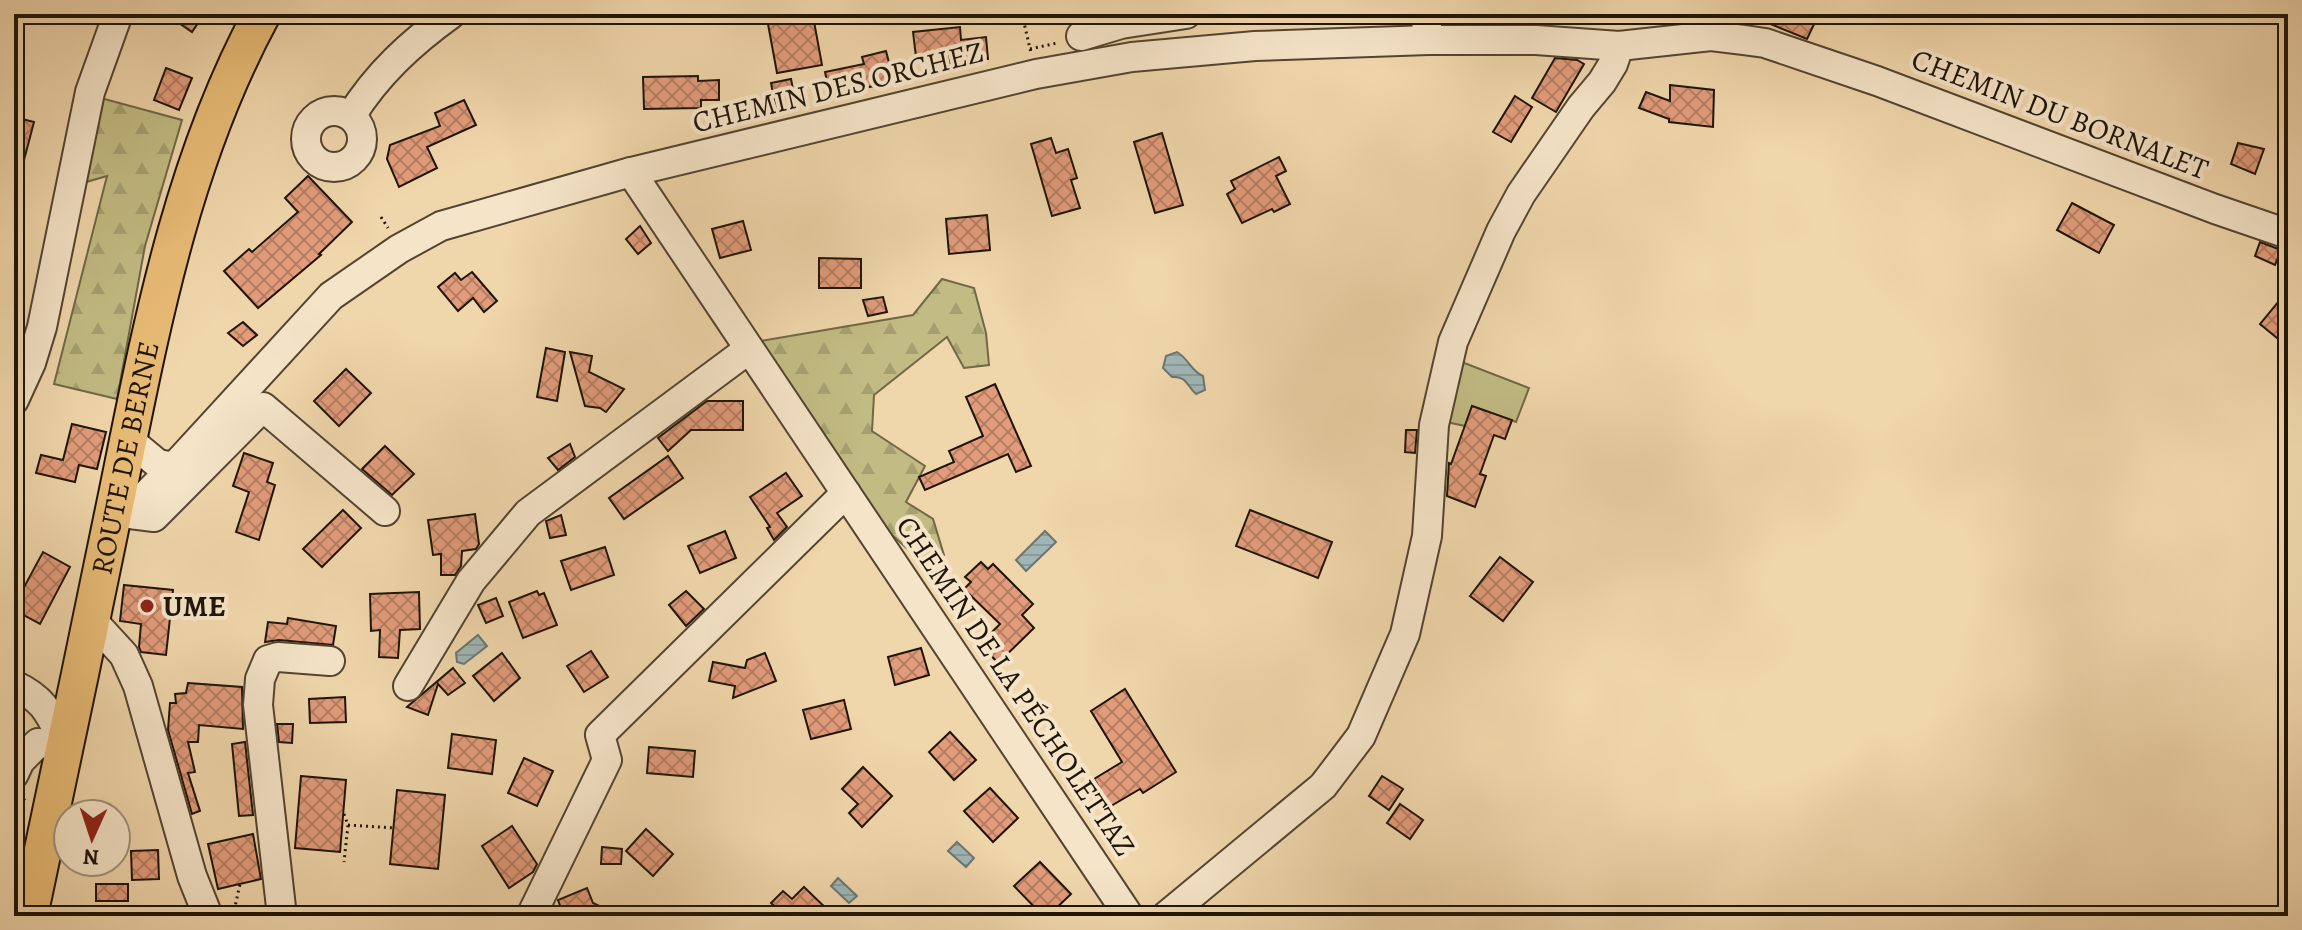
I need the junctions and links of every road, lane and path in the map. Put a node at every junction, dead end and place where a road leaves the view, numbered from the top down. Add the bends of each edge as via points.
1 (118, 14) edge
2 (262, 14) edge
3 (451, 14) edge
4 (1022, 14) edge
5 (1186, 14) edge
6 (1712, 25) edge
7 (1427, 27) edge
8 (1081, 36) joint
9 (1619, 46) junction
10 (1030, 49) junction
11 (1032, 57) dead end
12 (351, 116) dead end
13 (631, 172) junction
14 (2288, 234) edge
15 (749, 349) junction
16 (14, 400) edge
17 (129, 440) junction
18 (174, 467) junction
19 (846, 493) junction
20 (385, 511) dead end
21 (120, 513) junction
22 (91, 619) junction
23 (330, 661) dead end
24 (14, 685) edge
25 (408, 686) dead end
26 (65, 745) junction
27 (14, 774) edge
28 (19, 803) dead end
29 (14, 807) edge
30 (344, 814) dead end
31 (348, 825) junction
32 (394, 828) dead end
33 (344, 862) dead end
34 (240, 884) dead end
35 (29, 916) edge
36 (208, 916) edge
37 (233, 916) edge
38 (282, 916) edge
39 (531, 916) edge
40 (1129, 916) edge
41 (1166, 916) edge

1 - 16 street via 90,92 42,327
2 - 17 main road, ROUTE DE BERNE via 221,98 190,184
3 - 12 street via 409,45
4 - 10 path
5 - 8 street
6 - 9 street, CHEMIN DU BORNALET
6 - 14 street, CHEMIN DU BORNALET
7 - 9 street, CHEMIN DES ORCHEZ via 1497,39
7 - 13 street, CHEMIN DES ORCHEZ via 1105,61
8 - 10 path
9 - 41 street via 1602,82 1521,194 1453,342 1434,425 1427,536 1405,634 1361,736 1323,786
10 - 11 path
13 - 15 street, CHEMIN DE LA PÉCHOLETTAZ
13 - 18 street, CHEMIN DES ORCHEZ via 441,226 399,249 331,296
15 - 19 street, CHEMIN DE LA PÉCHOLETTAZ
15 - 25 street via 528,513 471,581
17 - 18 street via 158,464
17 - 21 main road, ROUTE DE BERNE
18 - 21 street, CHEMIN DES ORCHEZ
19 - 39 street via 600,735 607,760
19 - 40 street, CHEMIN DE LA PÉCHOLETTAZ
20 - 21 street via 263,407 154,517
21 - 22 main road, ROUTE DE BERNE
22 - 26 main road, ROUTE DE BERNE
22 - 36 street via 118,646 135,678
23 - 38 street via 278,657 268,660 260,679 258,705
24 - 26 street via 45,705
26 - 27 street via 38,743
26 - 35 main road, ROUTE DE BERNE
28 - 29 path
30 - 31 path
31 - 32 path
31 - 33 path
34 - 37 path

